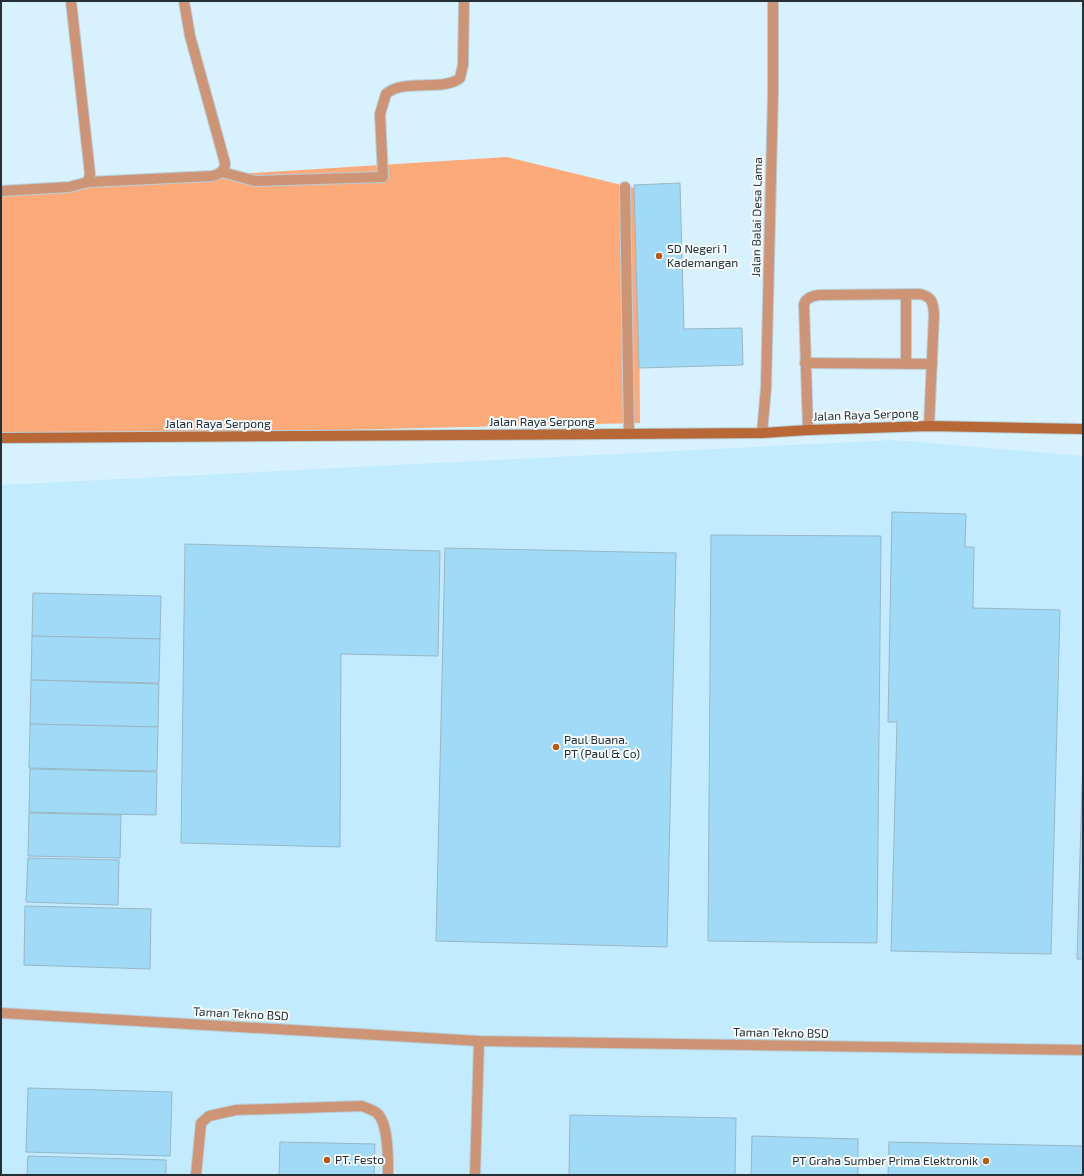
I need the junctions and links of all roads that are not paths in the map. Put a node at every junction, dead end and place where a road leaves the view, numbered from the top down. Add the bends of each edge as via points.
1 (71, 1) edge
2 (184, 1) edge
3 (464, 1) edge
4 (773, 1) edge
5 (222, 172) junction
6 (88, 182) junction
7 (626, 187) dead end
8 (1, 191) edge
9 (906, 295) junction
10 (805, 363) junction
11 (906, 364) junction
12 (932, 364) junction
13 (929, 426) junction
14 (1083, 429) edge
15 (808, 430) junction
16 (762, 433) junction
17 (629, 434) junction
18 (1, 438) edge
19 (1, 1013) edge
20 (479, 1041) junction
21 (1083, 1050) edge
22 (196, 1175) edge
23 (388, 1175) edge
24 (475, 1175) edge

1 - 6 street via 90,174
2 - 5 street via 190,36 225,162
3 - 5 street via 463,66 460,78 452,83 411,86 395,89 386,94 380,114 383,177 254,181
4 - 16 street, Jalan Balai Desa Lama via 774,92 766,388
5 - 6 street via 212,176
6 - 8 street via 69,187
7 - 17 street
9 - 10 street via 820,295 808,299 804,304
9 - 11 street
9 - 12 street via 927,296 933,302
10 - 11 street
10 - 15 street
11 - 12 street
12 - 13 street
13 - 14 main road, Jalan Raya Serpong
13 - 15 main road, Jalan Raya Serpong
15 - 16 main road, Jalan Raya Serpong
16 - 17 main road, Jalan Raya Serpong
17 - 18 main road, Jalan Raya Serpong
19 - 20 street, Taman Tekno BSD
20 - 21 street, Taman Tekno BSD
20 - 24 street
22 - 23 street via 201,1122 208,1116 236,1110 362,1106 377,1113 383,1125 388,1145

